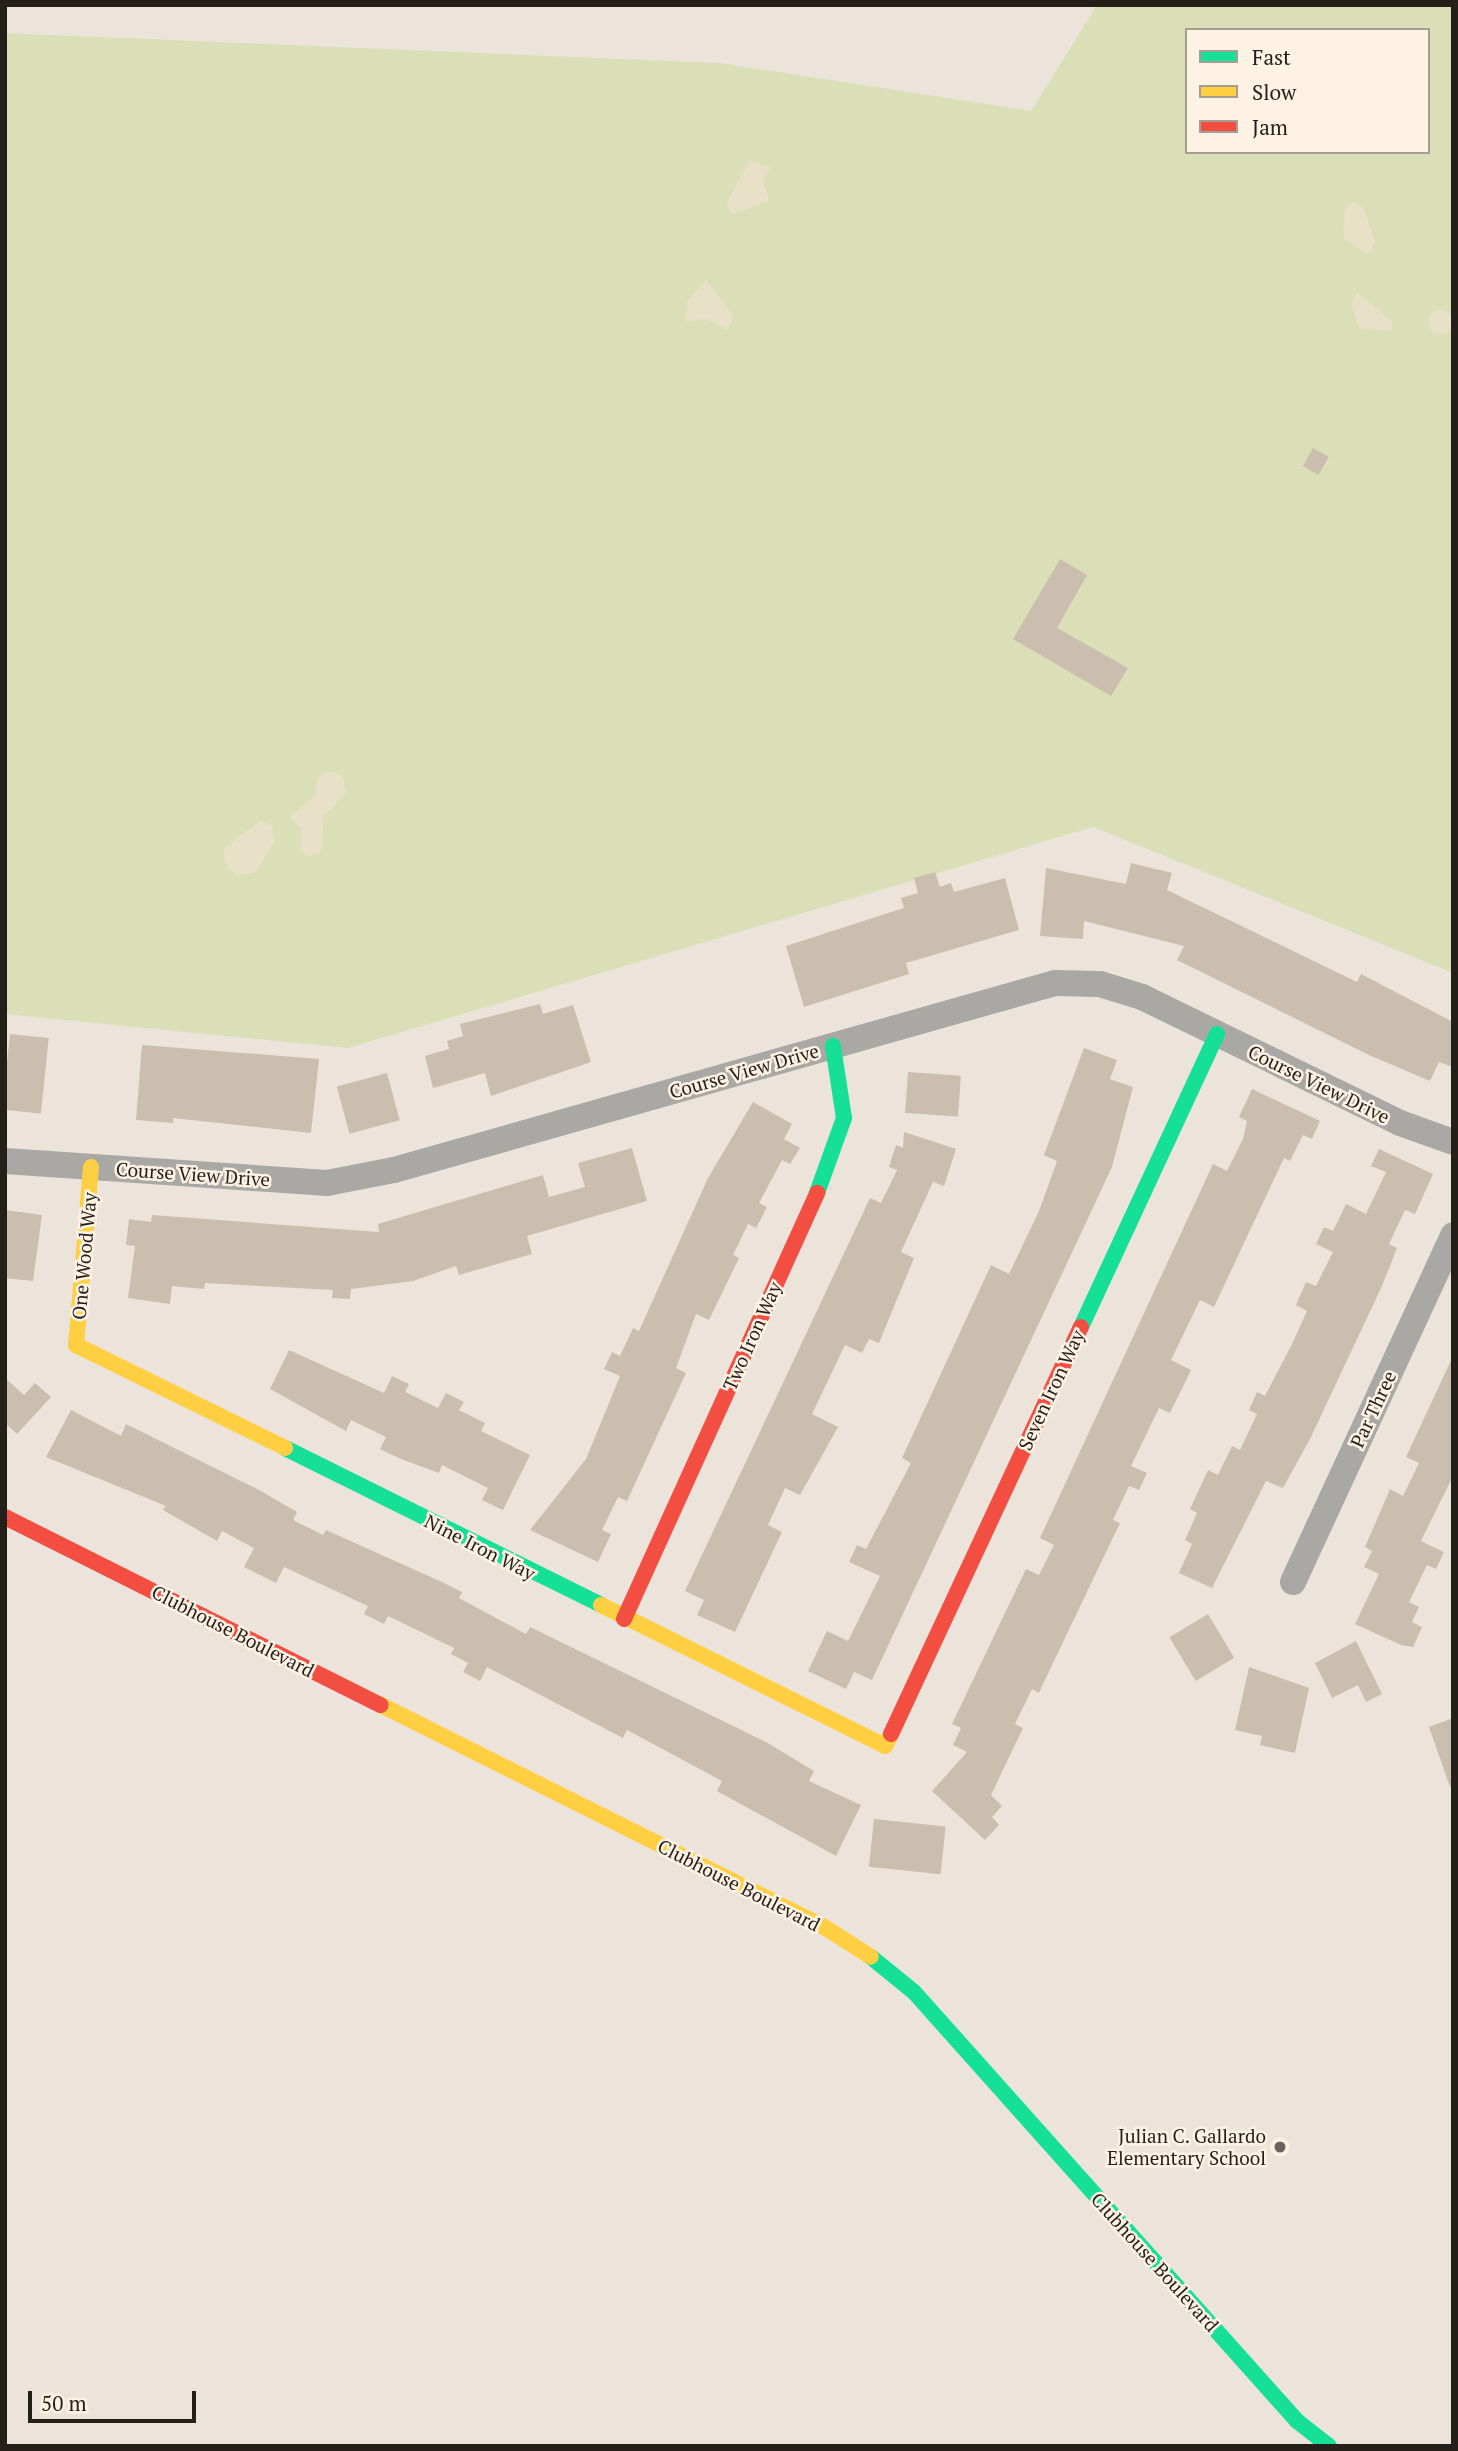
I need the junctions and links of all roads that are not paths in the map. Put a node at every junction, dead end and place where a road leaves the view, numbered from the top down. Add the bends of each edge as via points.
1 (1217, 1034) junction
2 (833, 1046) junction
3 (1453, 1142) edge
4 (5, 1161) edge
5 (91, 1167) junction
6 (1453, 1235) edge
7 (76, 1345) joint
8 (5, 1517) edge
9 (1293, 1583) dead end
10 (624, 1619) junction
11 (885, 1746) joint
12 (1329, 2446) edge

1 - 2 street, Course View Drive via 1100,984 1055,983
1 - 3 street, Course View Drive via 1400,1123
1 - 11 street, Seven Iron Way
2 - 5 street, Course View Drive via 394,1170 327,1183
2 - 10 street, Two Iron Way via 844,1118 834,1158
4 - 5 street, Course View Drive
5 - 7 street, One Wood Way
6 - 9 street, Par Three
7 - 10 street, Nine Iron Way
8 - 12 street, Clubhouse Boulevard via 821,1925 869,1955 914,1992 1297,2421
10 - 11 street, Nine Iron Way

